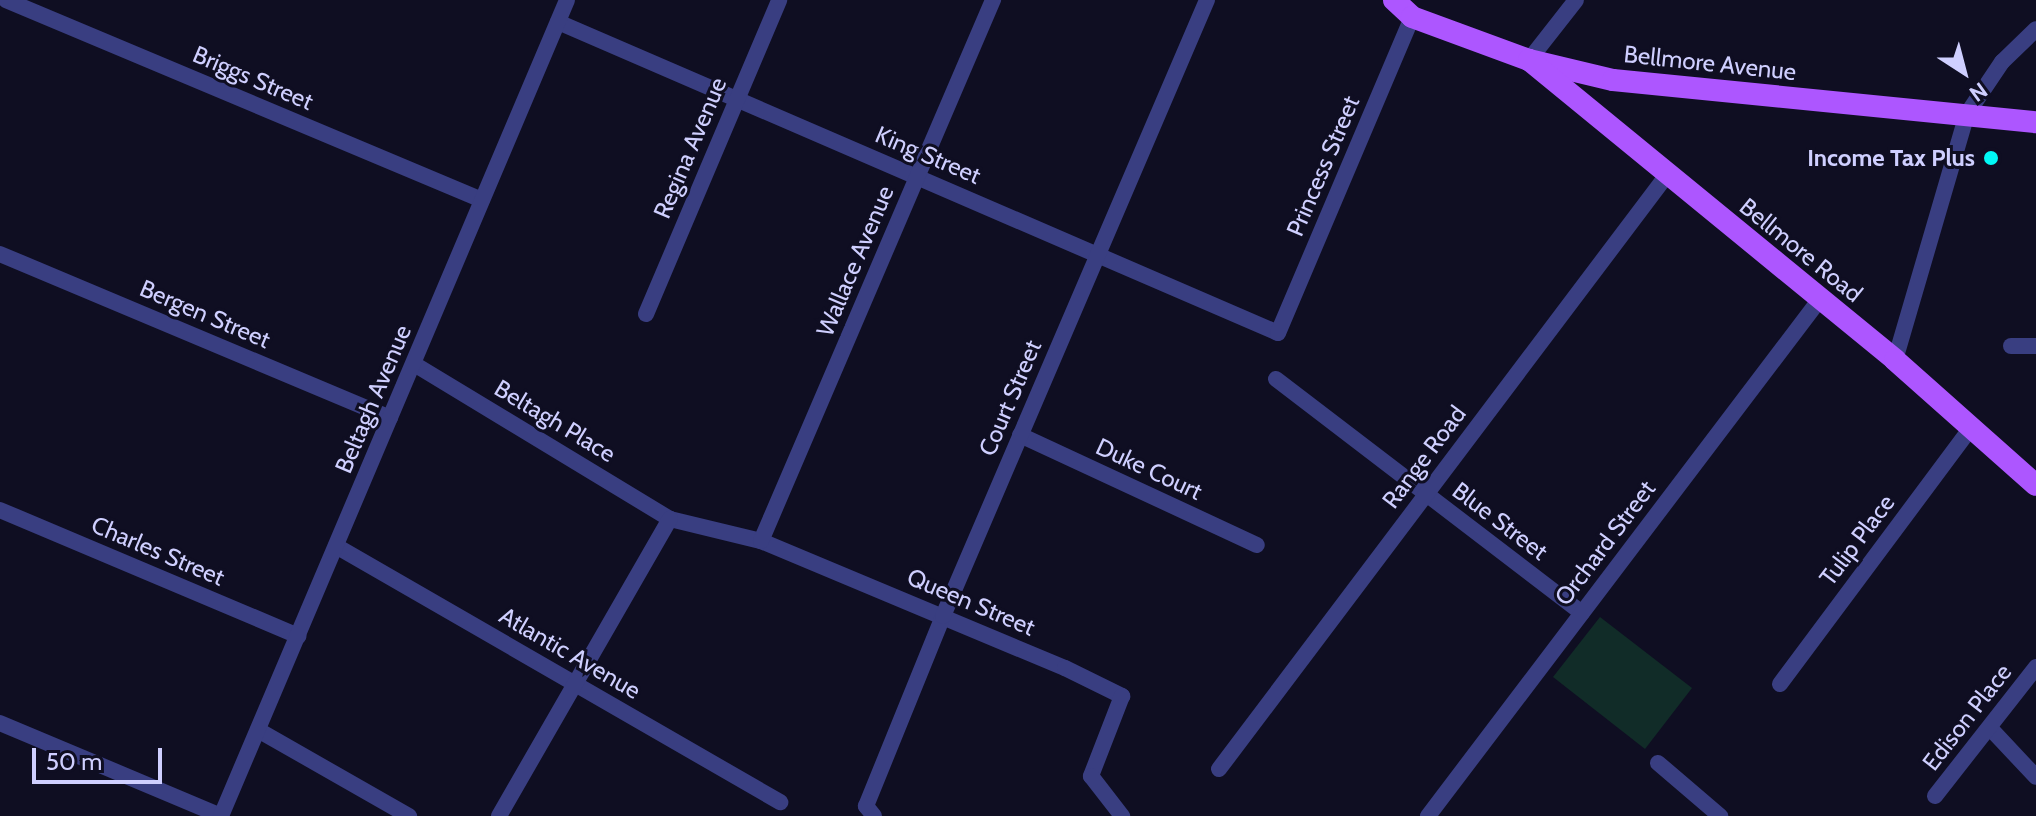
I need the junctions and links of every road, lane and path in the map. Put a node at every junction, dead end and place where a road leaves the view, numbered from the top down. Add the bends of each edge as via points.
1 (6, 0) edge
2 (567, 0) edge
3 (779, 0) edge
4 (993, 0) edge
5 (1207, 0) edge
6 (1394, 0) edge
7 (1576, 0) edge
8 (1412, 17) junction
9 (558, 22) junction
10 (2036, 29) edge
11 (1529, 60) junction
12 (737, 100) junction
13 (1967, 114) junction
14 (2036, 122) edge
15 (1667, 175) junction
16 (918, 177) junction
17 (482, 200) junction
18 (0, 254) edge
19 (1098, 254) junction
20 (1820, 299) junction
21 (646, 314) dead end
22 (1278, 333) joint
23 (2011, 346) dead end
24 (2036, 346) edge
25 (1895, 360) junction
26 (414, 364) junction
27 (1276, 379) dead end
28 (390, 418) junction
29 (1972, 426) junction
30 (1020, 435) junction
31 (2036, 485) edge
32 (1426, 495) junction
33 (0, 510) edge
34 (670, 519) junction
35 (761, 541) junction
36 (1257, 545) dead end
37 (336, 546) junction
38 (1582, 613) junction
39 (943, 616) junction
40 (298, 636) junction
41 (2036, 667) edge
42 (575, 684) junction
43 (1780, 684) dead end
44 (0, 723) edge
45 (1990, 728) junction
46 (258, 730) junction
47 (1658, 763) dead end
48 (1219, 769) dead end
49 (2036, 777) edge
50 (1935, 796) dead end
51 (780, 802) dead end
52 (221, 816) edge
53 (409, 816) edge
54 (499, 816) edge
55 (874, 816) edge
56 (1122, 816) edge
57 (1428, 816) edge
58 (1720, 816) edge

1 - 17 street, Briggs Street
2 - 9 street, Beltagh Avenue
3 - 12 street, Regina Avenue
4 - 16 street, Wallace Avenue
5 - 19 street, Court Street
6 - 8 main road, Bellmore Avenue
7 - 11 street
8 - 11 main road, Bellmore Avenue
8 - 22 street, Princess Street
9 - 12 street, King Street
9 - 17 street, Beltagh Avenue
10 - 13 street via 2002,62
11 - 13 main road, Bellmore Avenue via 1613,80
11 - 15 main road, Bellmore Road
12 - 16 street, King Street
12 - 21 street, Regina Avenue
13 - 14 main road, Bellmore Avenue
13 - 25 street
15 - 20 main road, Bellmore Road
15 - 32 street, Range Road
16 - 19 street, King Street
16 - 35 street, Wallace Avenue
17 - 26 street, Beltagh Avenue
18 - 28 street, Bergen Street
19 - 22 street, King Street
19 - 30 street, Court Street
20 - 25 main road, Bellmore Road
20 - 38 street, Orchard Street
23 - 24 street
25 - 29 main road, Bellmore Road
26 - 28 street, Beltagh Avenue
26 - 34 street, Beltagh Place
27 - 32 street, Blue Street
28 - 37 street, Beltagh Avenue
29 - 31 main road, Bellmore Road
29 - 43 street, Tulip Place
30 - 36 street, Duke Court
30 - 39 street, Court Street
32 - 38 street, Blue Street
32 - 48 street, Range Road
33 - 40 street, Charles Street
34 - 35 street, Queen Street
34 - 42 street
35 - 39 street, Queen Street
37 - 40 street, Beltagh Avenue
37 - 42 street, Atlantic Avenue
38 - 57 street, Orchard Street
39 - 55 street, Court Street via 866,806
39 - 56 street, Queen Street via 1122,696 1091,776
40 - 46 street, Beltagh Avenue
41 - 45 street, Edison Place
42 - 51 street, Atlantic Avenue
42 - 54 street
44 - 52 street
45 - 49 street
45 - 50 street, Edison Place
46 - 52 street, Beltagh Avenue
46 - 53 street
47 - 58 street

